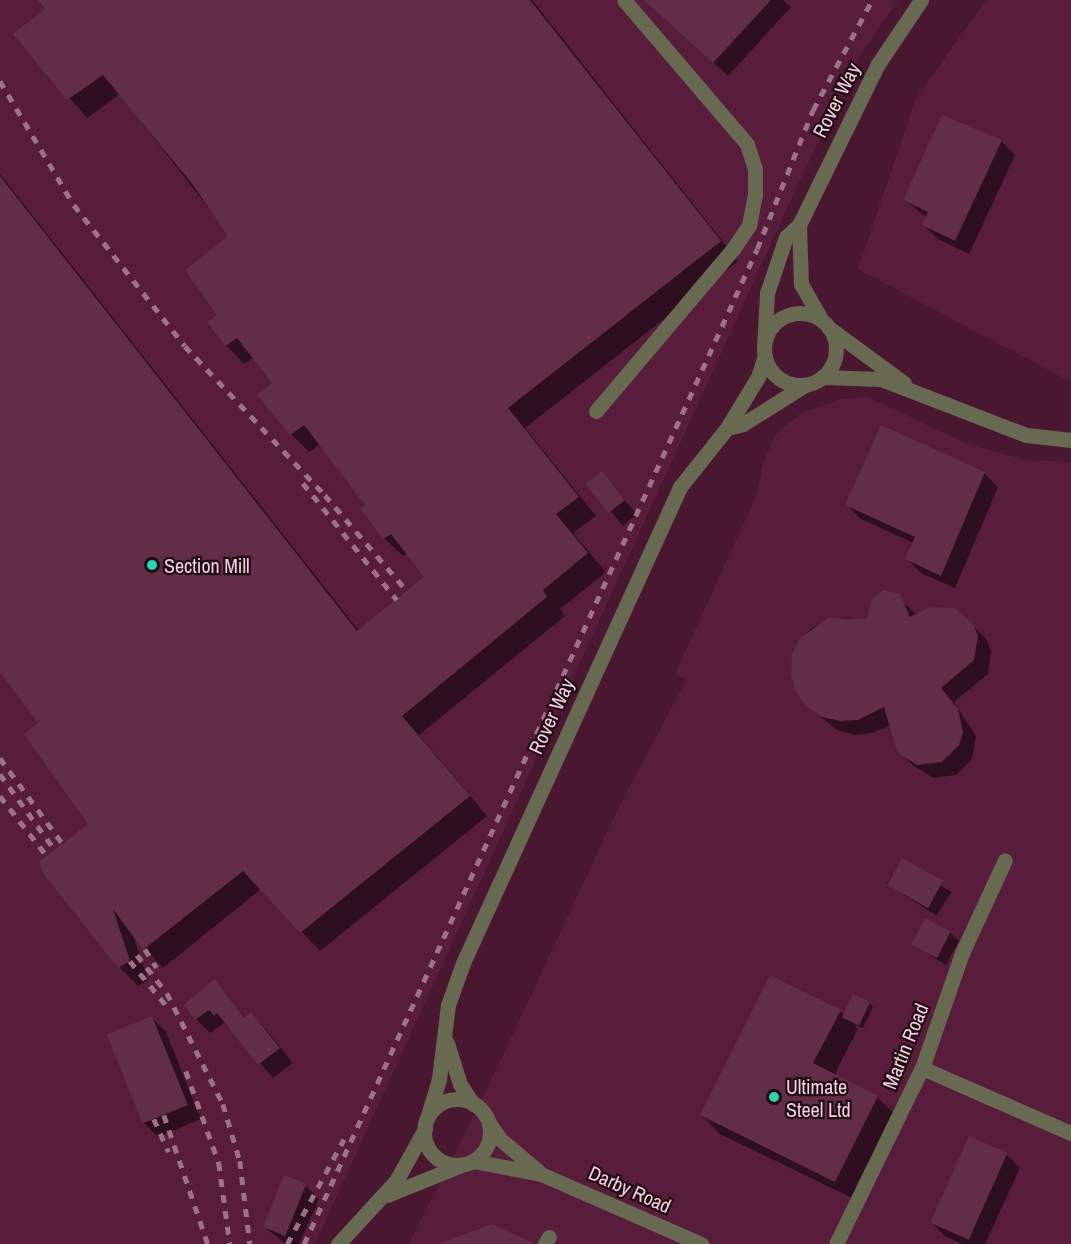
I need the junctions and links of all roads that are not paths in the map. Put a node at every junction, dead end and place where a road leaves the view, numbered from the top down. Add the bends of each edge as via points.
1 (624, 0) edge
2 (921, 0) edge
3 (799, 225) junction
4 (825, 323) junction
5 (764, 352) junction
6 (822, 377) junction
7 (805, 385) junction
8 (908, 387) junction
9 (596, 411) dead end
10 (727, 428) junction
11 (1071, 440) edge
12 (1005, 860) dead end
13 (445, 1037) junction
14 (922, 1068) junction
15 (473, 1104) junction
16 (489, 1123) junction
17 (426, 1124) junction
18 (1071, 1133) edge
19 (468, 1163) junction
20 (541, 1174) junction
21 (381, 1198) junction
22 (338, 1244) edge
23 (701, 1244) edge
24 (836, 1244) edge

1 - 9 street via 747,144 755,169 755,195 749,225 733,249
2 - 3 street, Rover Way via 878,64
3 - 4 street, Rover Way via 801,284
3 - 5 street, Rover Way via 786,237 773,271
4 - 5 street via 811,314 789,314 771,327
4 - 6 street via 836,348 835,359
4 - 8 street
5 - 7 street via 768,367 782,380
5 - 10 street, Rover Way via 758,377
6 - 7 street
6 - 8 street via 881,379
7 - 10 street, Rover Way via 742,424
8 - 11 street via 1026,435
10 - 13 street, Rover Way via 694,465 658,532 463,963 448,1005
12 - 14 street, Martin Road via 962,953
13 - 15 street, Rover Way via 460,1084
13 - 17 street, Rover Way via 438,1088
14 - 18 street
14 - 24 street, Martin Road
15 - 16 street
15 - 17 street via 463,1100 442,1103
16 - 19 street via 486,1149
16 - 20 street, Darby Road via 500,1139
17 - 19 street via 434,1156 452,1165
17 - 21 street, Rover Way via 408,1162
19 - 20 street, Darby Road
19 - 21 street, Rover Way
20 - 23 street, Darby Road
21 - 22 street, Rover Way

